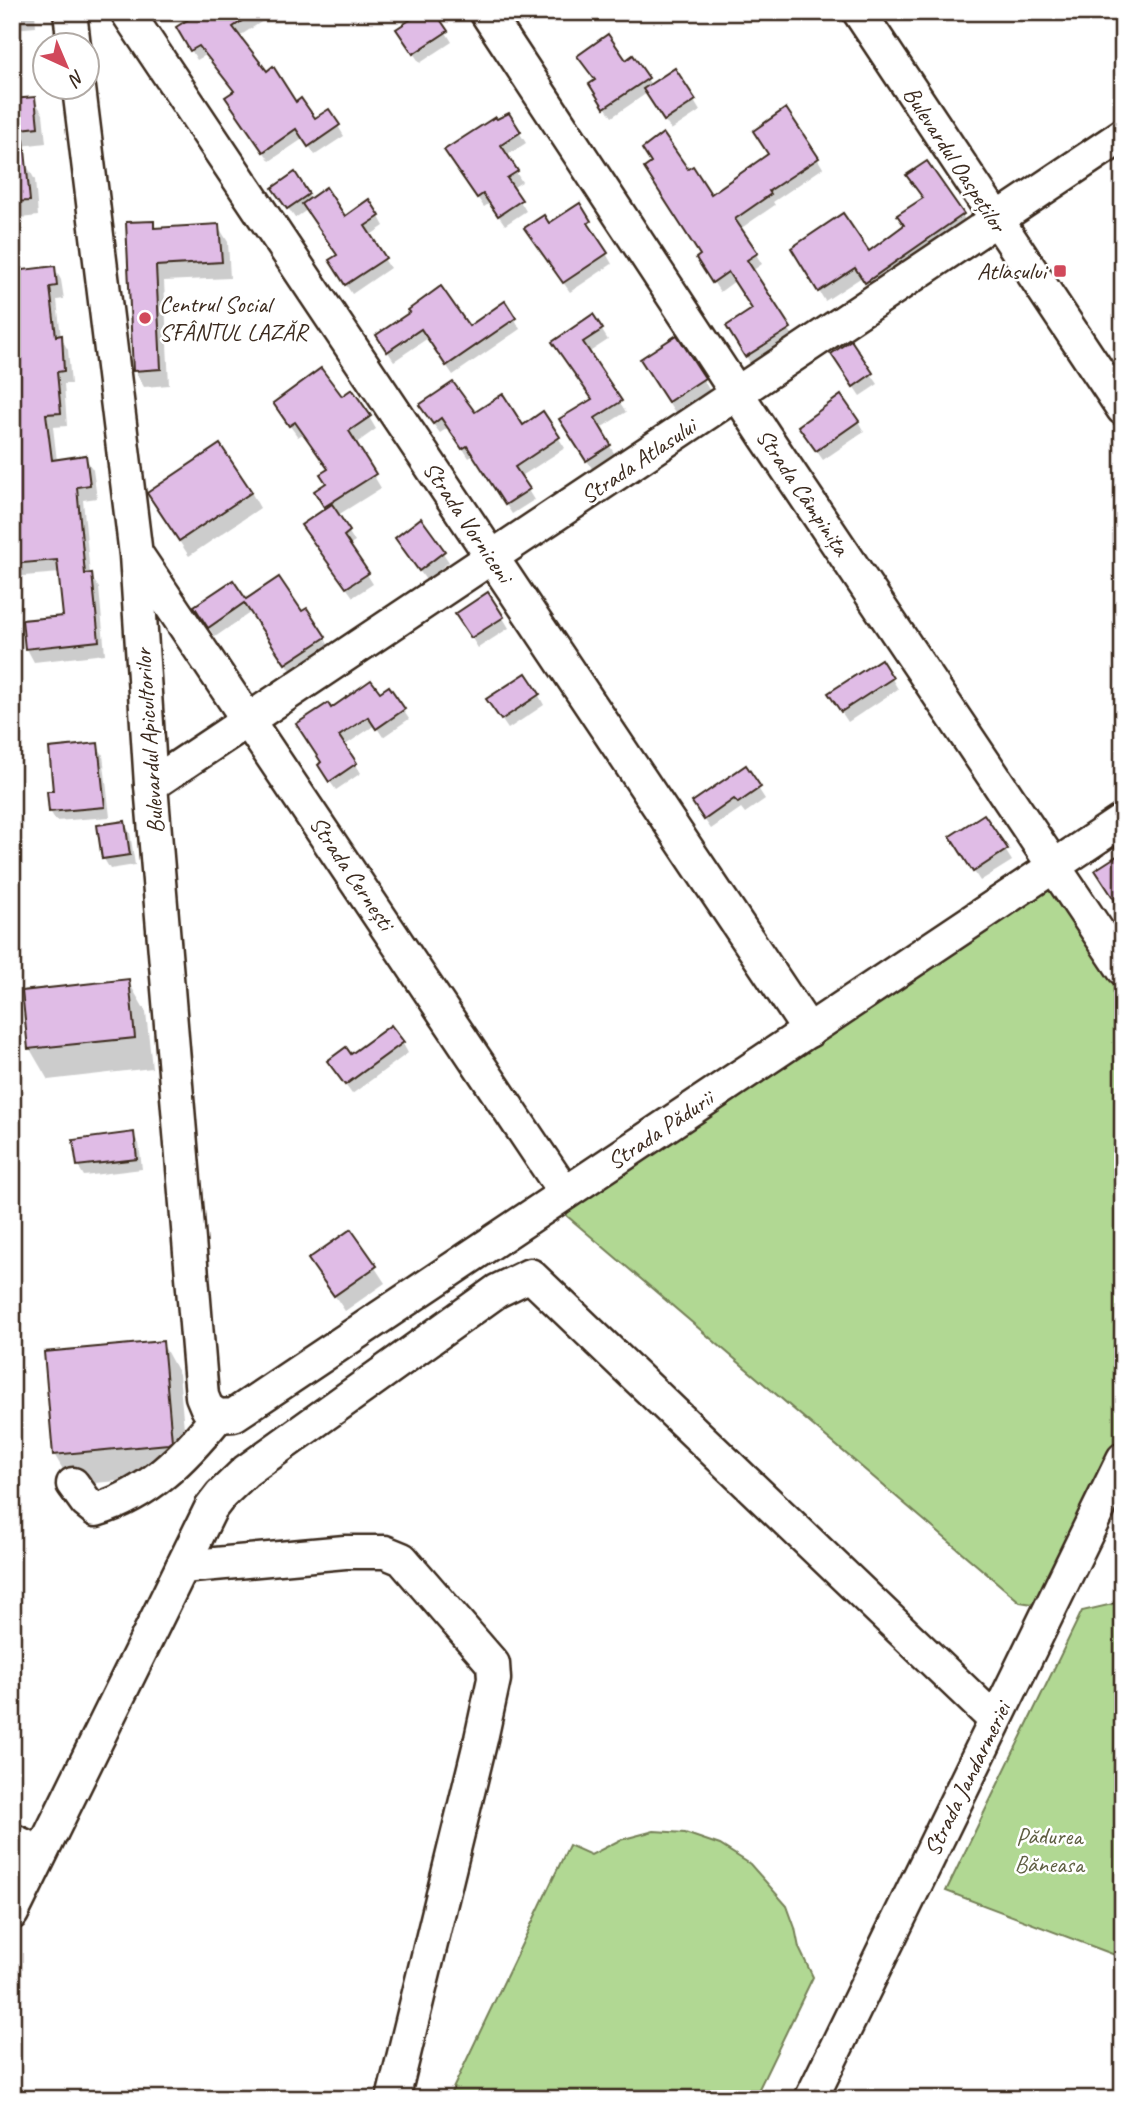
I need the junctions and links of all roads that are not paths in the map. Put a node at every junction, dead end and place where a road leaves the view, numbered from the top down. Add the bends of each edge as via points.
1 (127, 12) edge
2 (486, 12) edge
3 (859, 12) edge
4 (81, 102) edge
5 (1123, 135) edge
6 (996, 221) junction
7 (738, 394) junction
8 (1123, 409) edge
9 (136, 555) junction
10 (492, 558) junction
11 (248, 720) junction
12 (151, 785) junction
13 (1123, 820) edge
14 (1054, 866) junction
15 (1123, 969) edge
16 (809, 1031) junction
17 (565, 1193) junction
18 (210, 1406) junction
19 (1123, 1459) edge
20 (73, 1484) dead end
21 (182, 1567) junction
22 (995, 1720) junction
23 (12, 1840) edge
24 (41, 1853) junction
25 (12, 1913) edge
26 (393, 2099) edge
27 (811, 2099) edge

1 - 10 street, Strada Vorniceni
2 - 7 street, Strada Câmpinița
3 - 6 street, Bulevardul Oaspeților
4 - 9 street, Bulevardul Apicultorilor
5 - 6 street, Strada Atlasului
6 - 7 street, Strada Atlasului
6 - 8 street, Bulevardul Oaspeților
7 - 10 street, Strada Atlasului
7 - 14 street, Strada Câmpinița
9 - 11 street, Strada Cernești
9 - 12 street, Bulevardul Apicultorilor
10 - 11 street, Strada Atlasului
10 - 16 street, Strada Vorniceni
11 - 12 street, Strada Atlasului
11 - 17 street, Strada Cernești
12 - 18 street, Bulevardul Apicultorilor
13 - 14 street, Strada Pădurii
14 - 15 street, Strada Câmpinița
14 - 16 street, Strada Pădurii
16 - 17 street, Strada Pădurii
17 - 18 street, Strada Pădurii via 234,1415
18 - 20 street via 190,1451 165,1473 111,1505 96,1510
19 - 22 street, Strada Jandarmeriei
21 - 22 street via 211,1508 246,1471 497,1292 530,1275
21 - 24 street
21 - 26 street via 385,1552 402,1559 493,1664 481,1739
22 - 27 street, Strada Jandarmeriei
23 - 24 street
24 - 25 street

